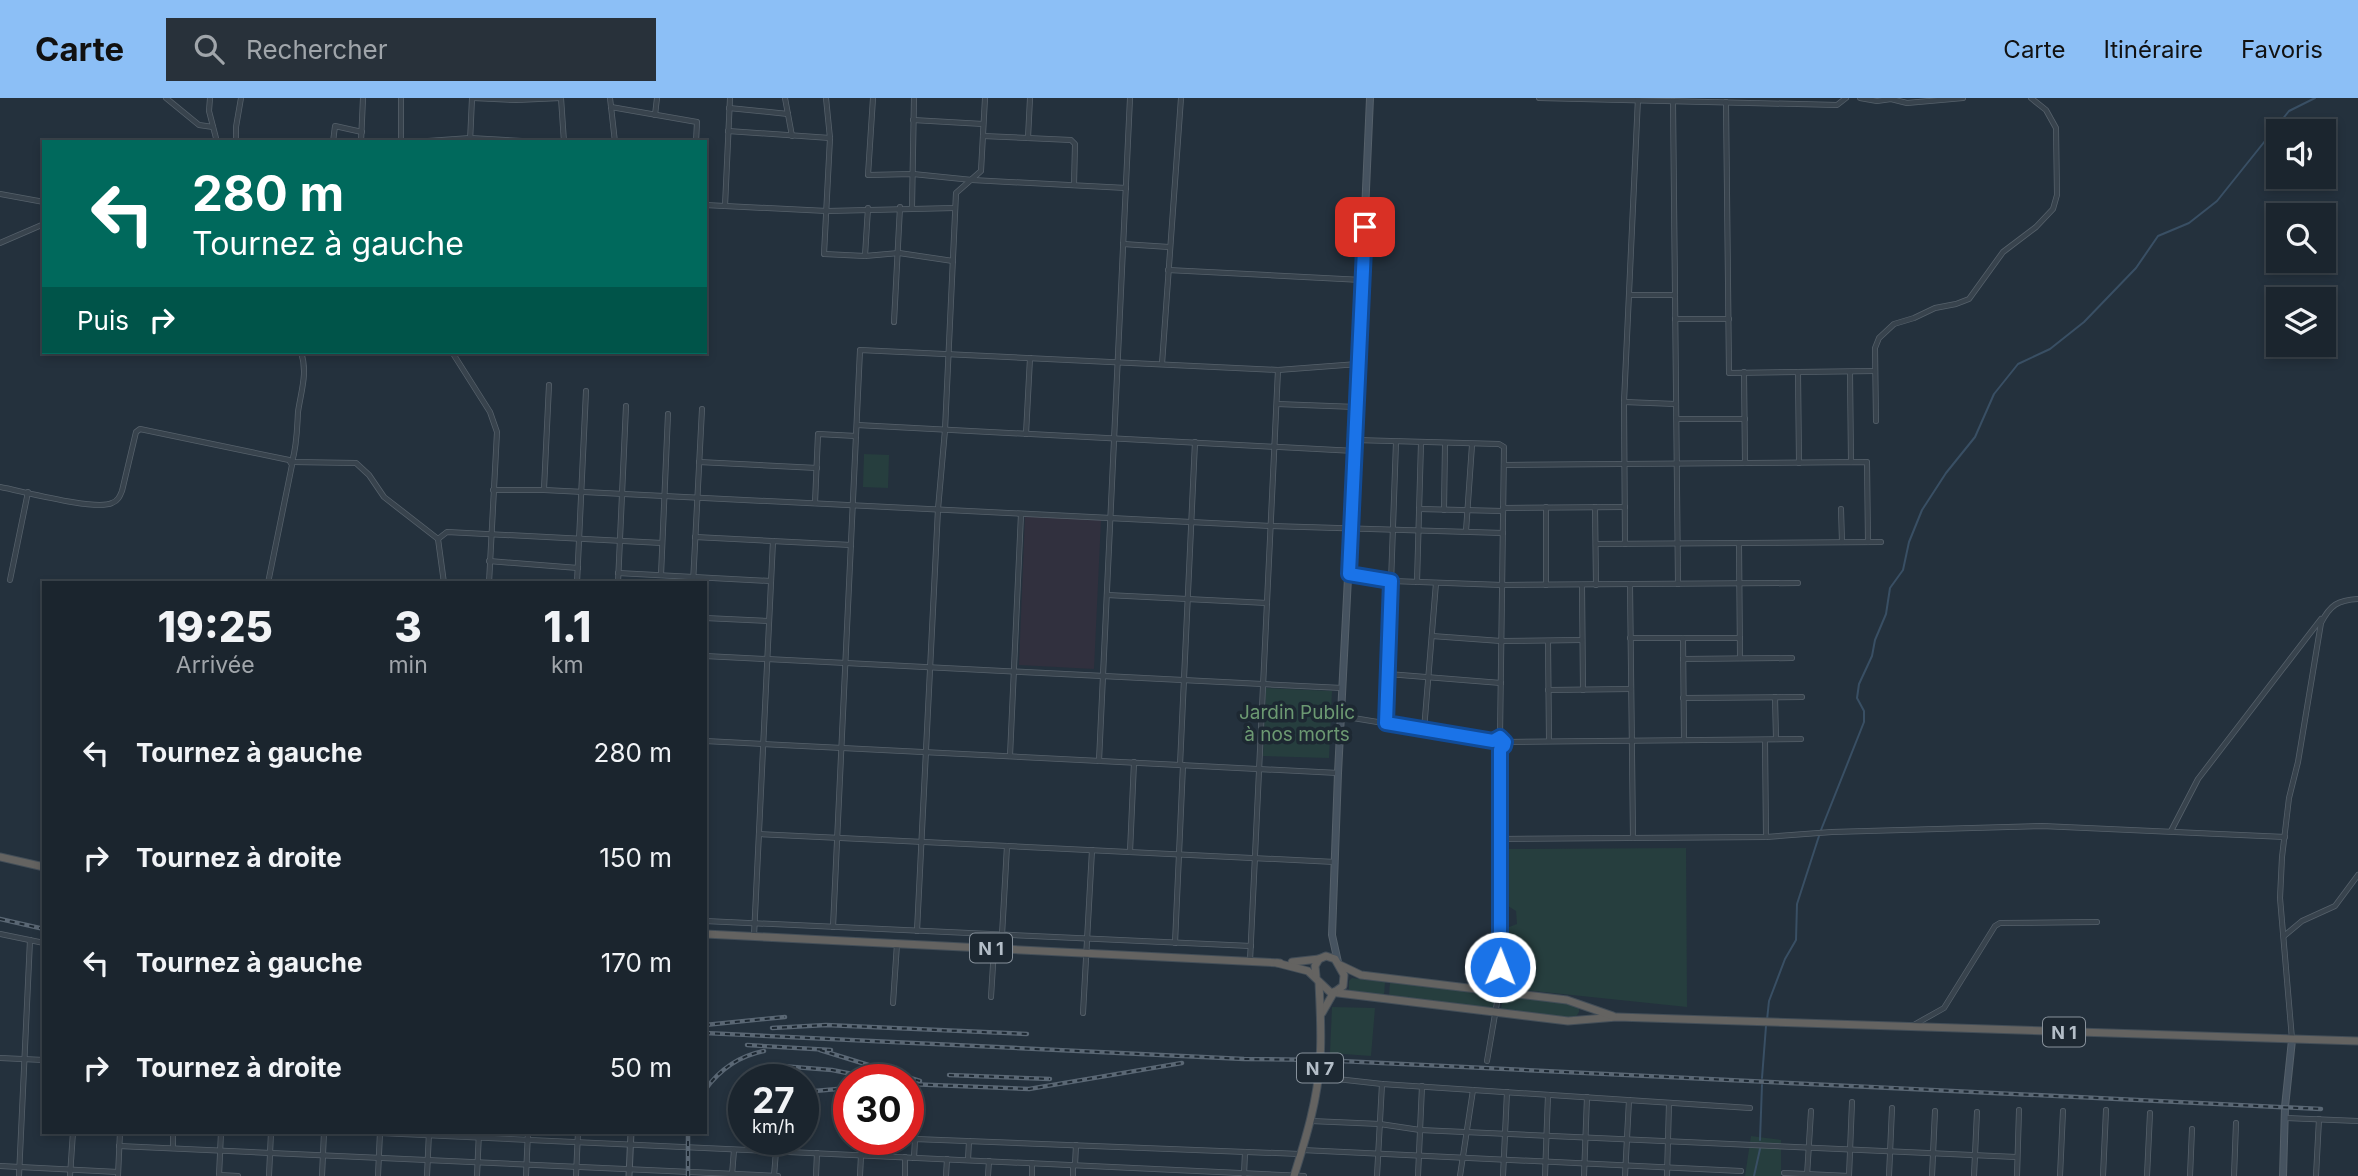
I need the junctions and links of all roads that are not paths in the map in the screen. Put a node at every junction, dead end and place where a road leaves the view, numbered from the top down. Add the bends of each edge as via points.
1 (166, 98) edge
2 (209, 98) edge
3 (241, 98) edge
4 (363, 98) edge
5 (401, 98) edge
6 (472, 98) edge
7 (561, 98) edge
8 (611, 98) edge
9 (657, 98) edge
10 (730, 98) edge
11 (785, 98) edge
12 (826, 98) edge
13 (873, 98) edge
14 (914, 98) edge
15 (985, 98) edge
16 (1030, 98) edge
17 (1130, 98) edge
18 (1181, 98) edge
19 (1370, 98) edge
20 (1539, 98) edge
21 (1846, 98) edge
22 (1860, 98) edge
23 (1963, 98) edge
24 (2031, 98) edge
25 (1638, 99) edge
26 (1673, 101) junction
27 (1726, 102) junction
28 (611, 107) junction
29 (729, 108) junction
30 (788, 114) junction
31 (655, 115) junction
32 (914, 120) junction
33 (984, 124) junction
34 (213, 127) junction
35 (728, 131) junction
36 (362, 132) junction
37 (792, 136) junction
38 (983, 136) junction
39 (830, 138) junction
40 (1028, 138) junction
41 (216, 140) edge
42 (236, 140) edge
43 (333, 140) edge
44 (361, 140) edge
45 (401, 140) edge
46 (436, 140) edge
47 (470, 140) edge
48 (564, 140) edge
49 (615, 140) edge
50 (696, 140) edge
51 (913, 174) junction
52 (972, 180) junction
53 (1074, 186) junction
54 (1126, 188) junction
55 (0, 194) edge
56 (42, 202) edge
57 (707, 205) edge
58 (725, 206) junction
59 (900, 207) junction
60 (912, 207) junction
61 (868, 208) junction
62 (956, 208) junction
63 (827, 211) junction
64 (42, 225) edge
65 (0, 243) edge
66 (1123, 244) junction
67 (1170, 247) junction
68 (898, 253) junction
69 (865, 256) junction
70 (953, 261) junction
71 (1168, 270) junction
72 (1362, 280) junction
73 (1630, 295) junction
74 (1675, 295) junction
75 (1675, 319) junction
76 (1729, 319) junction
77 (894, 322) dead end
78 (301, 354) edge
79 (453, 354) edge
80 (948, 354) junction
81 (1030, 358) junction
82 (1118, 362) junction
83 (1162, 364) junction
84 (1358, 364) junction
85 (1278, 370) junction
86 (1875, 371) junction
87 (1744, 372) junction
88 (1798, 372) junction
89 (1850, 372) junction
90 (549, 385) dead end
91 (586, 391) dead end
92 (1624, 402) junction
93 (1277, 404) junction
94 (1676, 404) junction
95 (626, 406) dead end
96 (1356, 407) junction
97 (702, 409) dead end
98 (668, 414) dead end
99 (1676, 419) junction
100 (1745, 419) junction
101 (1875, 421) dead end
102 (857, 425) junction
103 (945, 430) junction
104 (1026, 434) junction
105 (856, 436) junction
106 (1114, 438) junction
107 (1356, 440) junction
108 (1195, 442) junction
109 (1396, 442) junction
110 (1421, 443) junction
111 (1446, 444) junction
112 (1472, 444) junction
113 (1275, 446) junction
114 (1355, 451) junction
115 (292, 462) junction
116 (699, 462) junction
117 (1851, 462) junction
118 (1745, 463) junction
119 (1800, 463) junction
120 (1625, 464) junction
121 (1677, 464) junction
122 (1504, 465) junction
123 (817, 468) junction
124 (0, 487) edge
125 (544, 489) junction
126 (493, 490) junction
127 (582, 491) junction
128 (28, 492) junction
129 (622, 494) junction
130 (665, 496) junction
131 (697, 497) junction
132 (815, 503) junction
133 (853, 505) junction
134 (1546, 507) junction
135 (1595, 507) junction
136 (1625, 507) junction
137 (937, 509) junction
138 (1419, 509) junction
139 (1503, 509) junction
140 (1841, 509) dead end
141 (1444, 510) junction
142 (1468, 510) junction
143 (1021, 514) junction
144 (1110, 518) junction
145 (1191, 522) junction
146 (1271, 526) junction
147 (1350, 527) junction
148 (1394, 529) junction
149 (1419, 529) junction
150 (1466, 531) junction
151 (1503, 533) junction
152 (491, 535) junction
153 (695, 537) junction
154 (579, 538) junction
155 (438, 539) junction
156 (620, 541) junction
157 (773, 541) junction
158 (1842, 542) junction
159 (1868, 542) junction
160 (1881, 542) dead end
161 (662, 543) junction
162 (1739, 543) junction
163 (1596, 544) junction
164 (1625, 544) junction
165 (1678, 544) junction
166 (851, 545) junction
167 (489, 561) junction
168 (578, 568) junction
169 (618, 573) junction
170 (1349, 574) junction
171 (661, 575) junction
172 (10, 580) dead end
173 (693, 580) edge
174 (268, 581) edge
175 (444, 581) edge
176 (489, 581) edge
177 (577, 581) edge
178 (618, 581) edge
179 (771, 581) junction
180 (1391, 581) junction
181 (1417, 582) junction
182 (1436, 583) junction
183 (1739, 583) junction
184 (1798, 583) dead end
185 (1630, 584) junction
186 (1678, 584) junction
187 (1546, 585) junction
188 (1582, 585) junction
189 (1596, 585) junction
190 (1502, 586) junction
191 (1107, 595) junction
192 (1188, 599) junction
193 (2358, 599) edge
194 (1267, 603) junction
195 (2328, 610) junction
196 (707, 618) edge
197 (769, 621) junction
198 (1432, 636) junction
199 (1630, 638) junction
200 (1682, 638) junction
201 (1740, 638) junction
202 (1582, 640) junction
203 (1501, 641) junction
204 (1548, 641) junction
205 (707, 656) edge
206 (1740, 658) junction
207 (1793, 658) dead end
208 (768, 659) junction
209 (1683, 659) junction
210 (845, 663) junction
211 (930, 667) junction
212 (1014, 671) junction
213 (1388, 674) junction
214 (1103, 676) junction
215 (1428, 677) junction
216 (1184, 680) junction
217 (1500, 682) junction
218 (1263, 684) junction
219 (1342, 688) junction
220 (1631, 689) junction
221 (1548, 690) junction
222 (1583, 690) junction
223 (1775, 697) junction
224 (1802, 697) dead end
225 (1683, 698) junction
226 (1340, 716) junction
227 (1386, 723) junction
228 (1424, 730) junction
229 (1500, 737) junction
230 (1765, 739) junction
231 (1776, 739) junction
232 (1801, 739) dead end
233 (1684, 740) junction
234 (707, 741) edge
235 (1493, 741) junction
236 (1549, 741) junction
237 (1632, 741) junction
238 (1505, 742) junction
239 (763, 744) junction
240 (841, 748) junction
241 (1500, 749) junction
242 (926, 752) junction
243 (1010, 756) junction
244 (1099, 761) junction
245 (1134, 762) junction
246 (1182, 765) junction
247 (1259, 769) junction
248 (1338, 773) junction
249 (2171, 831) junction
250 (759, 834) junction
251 (1766, 837) junction
252 (2285, 837) junction
253 (837, 838) junction
254 (1633, 838) junction
255 (1499, 839) junction
256 (922, 842) junction
257 (1007, 846) junction
258 (1092, 850) junction
259 (1130, 852) junction
260 (1179, 855) junction
261 (0, 857) edge
262 (1255, 859) junction
263 (1335, 862) junction
264 (42, 867) edge
265 (2358, 875) edge
266 (707, 921) edge
267 (2097, 922) dead end
268 (755, 923) junction
269 (833, 927) junction
270 (917, 931) junction
271 (0, 934) edge
272 (707, 934) edge
273 (1002, 935) junction
274 (1332, 935) junction
275 (754, 937) junction
276 (2283, 937) junction
277 (1087, 939) junction
278 (30, 940) junction
279 (42, 943) edge
280 (1175, 943) junction
281 (897, 944) junction
282 (1251, 946) junction
283 (994, 949) junction
284 (1087, 953) junction
285 (1320, 958) junction
286 (1250, 961) junction
287 (1277, 963) junction
288 (1339, 964) junction
289 (1319, 981) junction
290 (1499, 991) junction
291 (1334, 992) junction
292 (991, 997) dead end
293 (893, 1003) dead end
294 (1497, 1012) junction
295 (1083, 1013) dead end
296 (1322, 1014) junction
297 (1617, 1017) junction
298 (1911, 1026) junction
299 (2292, 1040) junction
300 (2358, 1041) edge
301 (0, 1058) edge
302 (25, 1059) junction
303 (42, 1060) edge
304 (1487, 1061) dead end
305 (1319, 1077) junction
306 (1382, 1084) junction
307 (1422, 1086) junction
308 (1473, 1090) junction
309 (1507, 1092) junction
310 (1548, 1095) junction
311 (1587, 1097) junction
312 (1629, 1100) junction
313 (1852, 1102) dead end
314 (1669, 1103) junction
315 (1750, 1108) dead end
316 (1892, 1108) dead end
317 (2019, 1110) dead end
318 (2106, 1110) dead end
319 (1811, 1111) dead end
320 (1935, 1111) dead end
321 (2063, 1111) dead end
322 (1978, 1112) dead end
323 (2150, 1113) dead end
324 (2285, 1118) junction
325 (2319, 1119) junction
326 (1311, 1121) junction
327 (2358, 1121) edge
328 (2236, 1123) dead end
329 (1380, 1124) junction
330 (2192, 1129) dead end
331 (1420, 1130) junction
332 (1467, 1132) junction
333 (72, 1134) edge
334 (120, 1134) edge
335 (173, 1134) edge
336 (221, 1134) edge
337 (271, 1134) edge
338 (324, 1134) edge
339 (380, 1134) edge
340 (428, 1134) edge
341 (528, 1134) edge
342 (578, 1134) edge
343 (631, 1134) edge
344 (1504, 1134) junction
345 (479, 1135) edge
346 (1546, 1136) junction
347 (1585, 1137) junction
348 (1626, 1139) junction
349 (527, 1140) junction
350 (969, 1141) junction
351 (1668, 1141) junction
352 (577, 1142) junction
353 (630, 1145) junction
354 (1076, 1145) junction
355 (119, 1146) junction
356 (1809, 1147) junction
357 (173, 1148) junction
358 (1850, 1149) junction
359 (220, 1150) junction
360 (728, 1150) edge
361 (1890, 1151) junction
362 (1245, 1152) junction
363 (1302, 1152) junction
364 (270, 1153) junction
365 (819, 1153) edge
366 (1933, 1153) junction
367 (1378, 1154) junction
368 (323, 1155) junction
369 (734, 1155) edge
370 (776, 1155) edge
371 (817, 1155) edge
372 (861, 1156) junction
373 (1419, 1156) junction
374 (1975, 1156) junction
375 (905, 1157) junction
376 (2016, 1157) junction
377 (379, 1158) junction
378 (914, 1158) junction
379 (1463, 1158) junction
380 (947, 1159) junction
381 (427, 1160) junction
382 (968, 1160) junction
383 (1504, 1160) junction
384 (989, 1161) junction
385 (478, 1162) junction
386 (1545, 1162) junction
387 (1032, 1163) junction
388 (526, 1164) junction
389 (1584, 1164) junction
390 (1074, 1165) junction
391 (0, 1166) edge
392 (1625, 1166) junction
393 (20, 1167) junction
394 (576, 1167) junction
395 (1123, 1167) junction
396 (1667, 1168) junction
397 (71, 1169) junction
398 (1161, 1169) junction
399 (1741, 1171) dead end
400 (629, 1173) edge
401 (1784, 1173) dead end
402 (118, 1174) edge
403 (1204, 1174) edge
404 (732, 1175) edge
405 (1244, 1175) edge
406 (1807, 1175) edge
407 (19, 1176) edge
408 (71, 1176) edge
409 (219, 1176) edge
410 (238, 1176) edge
411 (269, 1176) edge
412 (322, 1176) edge
413 (378, 1176) edge
414 (426, 1176) edge
415 (477, 1176) edge
416 (526, 1176) edge
417 (576, 1176) edge
418 (776, 1176) edge
419 (816, 1176) edge
420 (860, 1176) edge
421 (905, 1176) edge
422 (946, 1176) edge
423 (988, 1176) edge
424 (1032, 1176) edge
425 (1073, 1176) edge
426 (1122, 1176) edge
427 (1160, 1176) edge
428 (1295, 1176) edge
429 (1304, 1176) edge
430 (1377, 1176) edge
431 (1418, 1176) edge
432 (1460, 1176) edge
433 (1503, 1176) edge
434 (1545, 1176) edge
435 (1584, 1176) edge
436 (1625, 1176) edge
437 (1667, 1176) edge
438 (1849, 1176) edge
439 (1889, 1176) edge
440 (1931, 1176) edge
441 (1975, 1176) edge
442 (2017, 1176) edge
443 (2060, 1176) edge
444 (2103, 1176) edge
445 (2147, 1176) edge
446 (2190, 1176) edge
447 (2234, 1176) edge
448 (2283, 1176) edge
449 (2316, 1176) edge

1 - 34 street via 199,125
2 - 34 street
3 - 42 street
4 - 36 street
5 - 45 street
6 - 7 street
6 - 47 street
7 - 48 street
8 - 28 street
9 - 31 street
10 - 29 street
11 - 30 street
12 - 39 street
13 - 51 street via 868,175
14 - 32 street
15 - 33 street
16 - 40 street
17 - 54 street
18 - 67 street
19 - 72 main road
20 - 25 street
21 - 27 street via 1837,105
22 - 23 street via 1907,103
24 - 86 street via 2046,110 2056,128 2053,209 2003,252 1969,299 1888,329 1875,348
25 - 26 street
25 - 73 street
26 - 27 street
26 - 74 street
27 - 76 street
28 - 31 street
28 - 49 street
29 - 30 street
29 - 35 street
30 - 37 street
31 - 50 street via 697,122
32 - 33 street
32 - 51 street
33 - 38 street
34 - 41 street
35 - 37 street
35 - 58 street
36 - 43 street via 335,126
36 - 44 street
37 - 39 street
38 - 40 street
38 - 52 street via 981,171
39 - 63 street
40 - 53 street via 1073,142
46 - 47 street
51 - 52 street
51 - 60 street
52 - 53 street
52 - 62 street via 956,193
53 - 54 street
54 - 66 street
55 - 56 street
57 - 58 street
58 - 63 street
59 - 60 street
59 - 61 street
59 - 68 street
60 - 62 street
61 - 63 street
61 - 69 street
62 - 70 street
63 - 69 street via 824,254
64 - 65 street
66 - 67 street
66 - 82 street
67 - 71 street
68 - 69 street
68 - 70 street
68 - 77 street
70 - 80 street
71 - 72 street
71 - 83 street
72 - 84 main road
73 - 74 street
73 - 92 street
74 - 75 street
75 - 76 street
75 - 94 street
76 - 87 street via 1729,373
78 - 115 street via 304,382
79 - 126 street via 490,412 496,432
80 - 81 street
80 - 102 street via 860,350
80 - 103 street
81 - 82 street
81 - 104 street
82 - 83 street
82 - 106 street
83 - 85 street
84 - 85 street
84 - 96 main road
85 - 93 street
86 - 89 street
86 - 101 street
87 - 88 street
87 - 100 street
88 - 89 street
88 - 119 street
89 - 117 street
90 - 125 street
91 - 127 street
92 - 94 street
92 - 120 street
93 - 96 street
93 - 113 street
94 - 99 street
95 - 129 street
96 - 107 main road
97 - 116 street
98 - 130 street
99 - 100 street
99 - 121 street
100 - 118 street
102 - 103 street
102 - 105 street
103 - 104 street
103 - 137 street
104 - 106 street
105 - 123 street via 818,434
105 - 133 street
106 - 108 street
106 - 144 street
107 - 109 street
107 - 114 main road
108 - 113 street
108 - 145 street
109 - 110 street
109 - 148 street
110 - 111 street
110 - 138 street
111 - 112 street
111 - 141 street
112 - 122 street via 1502,445
112 - 142 street
113 - 114 street
113 - 146 street
114 - 147 main road
115 - 128 street via 140,429 122,491 113,503 95,506
115 - 155 street via 356,463 384,497
115 - 174 street
116 - 123 street
116 - 131 street
117 - 119 street
117 - 159 street via 1867,462
118 - 119 street
118 - 121 street
120 - 121 street
120 - 122 street
120 - 136 street
121 - 165 street
122 - 139 street
123 - 132 street
124 - 128 street
125 - 126 street
125 - 127 street
126 - 152 street
127 - 129 street
127 - 154 street
128 - 172 street
129 - 130 street
129 - 156 street
130 - 131 street
130 - 161 street
131 - 132 street
131 - 153 street
132 - 133 street
133 - 137 street
133 - 166 street
134 - 135 street
134 - 139 street
134 - 187 street
135 - 136 street
135 - 163 street
136 - 164 street
137 - 143 street
137 - 211 street
138 - 141 street
138 - 149 street
139 - 142 street
139 - 151 street
140 - 158 street
141 - 142 street
142 - 150 street
143 - 144 street
143 - 212 street
144 - 145 street
144 - 191 street
145 - 146 street
145 - 192 street
146 - 147 street
146 - 194 street
147 - 148 street
147 - 170 main road
148 - 149 street
148 - 180 street
149 - 150 street
149 - 181 street
150 - 151 street
151 - 190 street
152 - 154 street
152 - 155 street via 447,532
152 - 167 street
153 - 157 street
153 - 173 street
154 - 156 street
154 - 168 street
155 - 175 street
156 - 161 street
156 - 169 street
157 - 166 street
157 - 179 street
158 - 159 street
158 - 162 street
159 - 160 street
161 - 171 street
162 - 165 street
162 - 183 street
163 - 164 street
163 - 189 street
164 - 165 street
165 - 186 street
166 - 210 street
167 - 168 street
167 - 176 street
168 - 177 street
169 - 171 street
169 - 178 street
170 - 180 street
170 - 219 main road
171 - 173 street
173 - 179 street
179 - 197 street
180 - 181 street
180 - 213 street
181 - 182 street
182 - 190 street
182 - 198 street
183 - 184 street
183 - 186 street
183 - 201 street
185 - 186 street
185 - 189 street
185 - 199 street
187 - 188 street
187 - 190 street
188 - 189 street
188 - 202 street
190 - 203 street
191 - 192 street
191 - 214 street
192 - 194 street
192 - 216 street
193 - 195 street via 2336,603
194 - 218 street
195 - 249 street via 2198,779
195 - 252 street via 2321,623
196 - 197 street
197 - 208 street
198 - 203 street
198 - 215 street
199 - 200 street
199 - 220 street
200 - 201 street
200 - 209 street
201 - 206 street
202 - 204 street
202 - 222 street
203 - 204 street
203 - 217 street
204 - 221 street
205 - 208 street
206 - 207 street
206 - 209 street
208 - 210 street
208 - 239 street
209 - 225 street
210 - 211 street
210 - 240 street
211 - 212 street
211 - 242 street
212 - 214 street
212 - 243 street
213 - 215 street
213 - 227 street
214 - 216 street
214 - 244 street
215 - 217 street
215 - 228 street
216 - 218 street
216 - 246 street
217 - 229 street
218 - 219 street
218 - 247 street
219 - 226 main road
220 - 222 street
220 - 237 street
221 - 222 street
221 - 236 street
223 - 224 street
223 - 225 street
223 - 231 street
225 - 233 street
226 - 227 street
226 - 248 main road
227 - 228 street
228 - 235 street
229 - 235 street
229 - 238 street
230 - 231 street
230 - 233 street
230 - 251 street
231 - 232 street
233 - 237 street
234 - 239 street
235 - 241 street
236 - 237 street
236 - 238 street
237 - 254 street
238 - 241 street
239 - 240 street
239 - 250 street
240 - 242 street
240 - 253 street
241 - 255 street
242 - 243 street
242 - 256 street
243 - 244 street
244 - 245 street
245 - 246 street
245 - 259 street
246 - 247 street
246 - 260 street
247 - 248 street
247 - 262 street
248 - 263 main road
249 - 251 street via 2042,826
249 - 252 street
250 - 253 street
250 - 268 street
251 - 254 street
252 - 276 street via 2280,898
253 - 256 street
253 - 269 street
254 - 255 street
255 - 290 street
256 - 257 street
256 - 270 street
257 - 258 street
257 - 273 street
258 - 259 street
258 - 277 street
259 - 260 street
260 - 262 street
260 - 280 street
261 - 264 highway
262 - 263 street
262 - 282 street
263 - 274 main road
265 - 276 street via 2335,906 2302,921
266 - 268 street
267 - 298 street via 2000,923 1944,1008
268 - 269 street
268 - 275 street
269 - 270 street
270 - 273 street
271 - 278 street
272 - 275 highway, N 1
273 - 277 street
274 - 285 main road
274 - 288 main road
275 - 281 highway, N 1
276 - 299 street
277 - 280 street
277 - 284 street
278 - 279 street
278 - 302 street
280 - 282 street
281 - 283 highway, N 1
281 - 293 street
282 - 286 street
283 - 284 highway, N 1
283 - 292 street
284 - 286 highway, N 1
284 - 295 street
285 - 287 highway, N 1
285 - 288 highway via 1334,958
285 - 289 highway via 1314,970
286 - 287 highway, N 1
287 - 289 highway, N 1 via 1303,968
288 - 290 highway, N 1 via 1362,975
288 - 291 highway via 1344,982
289 - 291 highway
289 - 296 highway, N 7
290 - 294 street
290 - 297 highway, N 1 via 1567,1000
291 - 294 highway, N 1
291 - 296 highway, N 7
294 - 297 highway, N 1 via 1573,1021
294 - 304 street
296 - 305 highway, N 7
297 - 298 highway, N 1
298 - 299 highway, N 1
299 - 300 highway, N 1
299 - 324 main road
301 - 302 street
302 - 303 street
302 - 393 street
305 - 306 street
305 - 326 highway, N 7
306 - 307 street
306 - 329 street
307 - 308 street
307 - 331 street
308 - 309 street
308 - 332 street
309 - 310 street
309 - 344 street
310 - 311 street
310 - 346 street
311 - 312 street
311 - 347 street
312 - 314 street
312 - 348 street
313 - 358 street
314 - 315 street
314 - 351 street
316 - 361 street
317 - 376 street
318 - 444 street
319 - 356 street
320 - 366 street
321 - 443 street
322 - 374 street
323 - 445 street
324 - 325 street
324 - 448 main road
325 - 327 street
325 - 449 street
326 - 329 street
326 - 363 highway, N 7
328 - 447 street
329 - 331 street
329 - 367 street
330 - 446 street
331 - 332 street
331 - 373 street
332 - 344 street
332 - 379 street
333 - 397 street
334 - 355 street
335 - 357 street
336 - 359 street
337 - 364 street
338 - 368 street
339 - 377 street
340 - 345 street
340 - 381 street
341 - 349 street
342 - 352 street
343 - 353 street
344 - 346 street
344 - 383 street
345 - 349 street
345 - 385 street
346 - 347 street
346 - 386 street
347 - 348 street
347 - 389 street
348 - 351 street
348 - 392 street
349 - 352 street
349 - 388 street
350 - 354 street
350 - 378 street via 915,1139
350 - 382 street
351 - 356 street
351 - 396 street
352 - 353 street
352 - 394 street
353 - 360 street
353 - 400 street
354 - 362 street
354 - 390 street
355 - 357 street
355 - 402 street
356 - 358 street
356 - 406 street
357 - 359 street
358 - 361 street
358 - 438 street
359 - 364 street
359 - 409 street
361 - 366 street
361 - 439 street
362 - 363 street
362 - 405 street
363 - 367 street
363 - 428 highway, N 7
364 - 368 street
364 - 411 street
365 - 372 street
366 - 374 street
366 - 440 street
367 - 373 street
367 - 430 street
368 - 377 street
368 - 412 street
369 - 404 street
370 - 418 street
371 - 419 street
372 - 375 street
372 - 420 street
373 - 379 street
373 - 431 street
374 - 376 street
374 - 441 street
375 - 378 street
375 - 421 street
376 - 442 street
377 - 381 street
377 - 413 street
378 - 380 street
379 - 383 street
379 - 432 street
380 - 382 street
380 - 422 street
381 - 385 street
381 - 414 street
382 - 384 street
383 - 386 street
383 - 433 street
384 - 387 street
384 - 423 street
385 - 388 street
385 - 415 street
386 - 389 street
386 - 434 street
387 - 390 street
387 - 424 street
388 - 394 street
388 - 416 street
389 - 392 street
389 - 435 street
390 - 395 street
390 - 425 street
391 - 393 street
392 - 396 street
392 - 436 street
393 - 397 street
393 - 407 street
394 - 400 street
394 - 417 street
395 - 398 street
395 - 426 street
396 - 399 street
396 - 437 street
397 - 402 street
397 - 408 street
398 - 403 street
398 - 427 street
400 - 404 street
401 - 406 street
403 - 405 street
404 - 418 street
405 - 428 street
406 - 438 street
409 - 410 street
428 - 429 street

